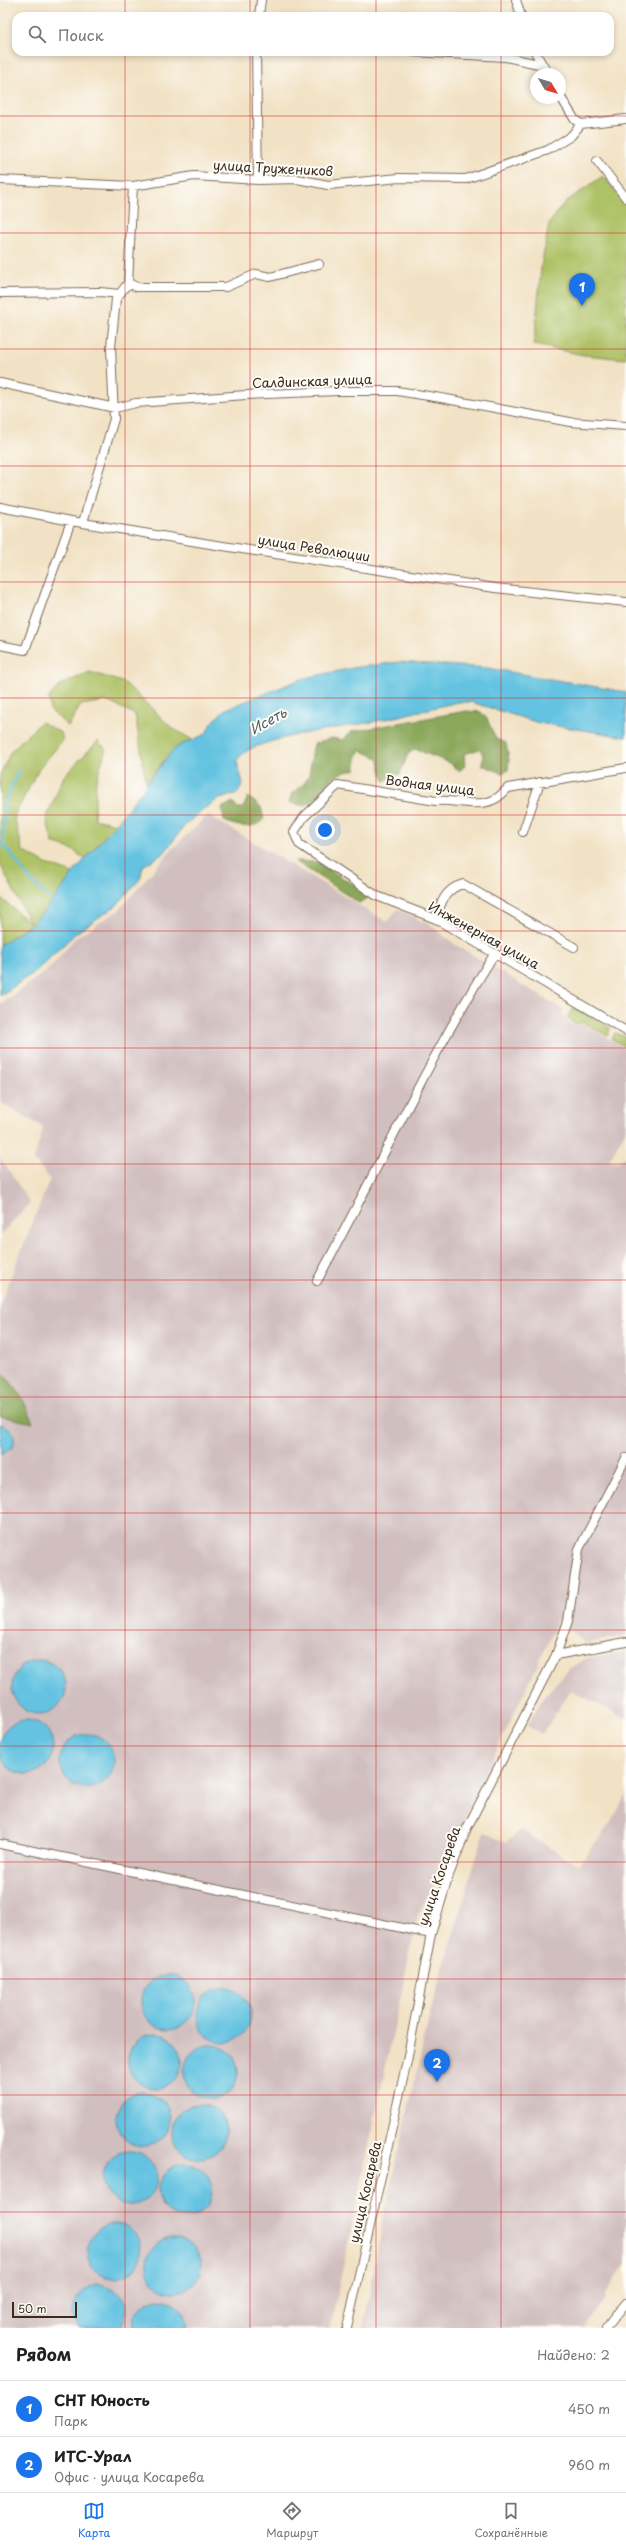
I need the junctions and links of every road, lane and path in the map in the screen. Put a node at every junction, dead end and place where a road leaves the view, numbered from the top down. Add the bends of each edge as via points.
1 (261, 0) edge
2 (516, 0) edge
3 (260, 12) edge
4 (520, 12) edge
5 (256, 56) edge
6 (487, 56) edge
7 (537, 56) edge
8 (543, 65) junction
9 (545, 68) edge
10 (565, 104) edge
11 (626, 119) edge
12 (581, 124) junction
13 (597, 161) dead end
14 (0, 180) edge
15 (258, 180) junction
16 (133, 186) junction
17 (626, 198) edge
18 (319, 264) dead end
19 (128, 283) junction
20 (0, 293) edge
21 (120, 294) junction
22 (0, 383) edge
23 (115, 408) junction
24 (626, 426) edge
25 (0, 507) edge
26 (71, 521) junction
27 (83, 522) junction
28 (626, 602) edge
29 (0, 645) edge
30 (626, 768) edge
31 (540, 782) junction
32 (294, 832) joint
33 (523, 832) dead end
34 (436, 919) junction
35 (574, 948) dead end
36 (495, 953) junction
37 (626, 1032) edge
38 (317, 1281) dead end
39 (626, 1458) edge
40 (626, 1642) edge
41 (556, 1655) junction
42 (0, 1844) edge
43 (431, 1934) junction
44 (626, 2303) edge
45 (347, 2328) edge
46 (606, 2328) edge

1 - 3 street
2 - 4 street
5 - 15 street
6 - 8 street
7 - 8 street
8 - 9 street
10 - 12 street
11 - 12 street
12 - 15 street, улица Тружеников via 571,136 548,150 466,179 399,178 328,185 297,179
13 - 17 street
14 - 16 street, улица Тружеников
15 - 16 street, улица Тружеников via 194,176
16 - 19 street
18 - 19 street via 270,277 256,274 226,287 137,287
19 - 21 street
20 - 21 street
21 - 23 street via 116,299 111,347
22 - 23 street, Салдинская улица
23 - 24 street, Салдинская улица via 136,403 246,396 397,391 570,422
23 - 27 street via 114,419
25 - 26 street, улица Революции
26 - 27 street, улица Революции
26 - 29 street via 25,650
27 - 28 street, улица Революции via 495,588
30 - 31 street, Водная улица
31 - 32 street, Водная улица via 508,788 493,800 478,803 448,799 436,801 338,785 304,817
31 - 33 street
32 - 34 street, Инженерная улица via 299,844 378,896
34 - 35 street via 442,900 452,887 463,884
34 - 36 street, Инженерная улица
36 - 37 street, Инженерная улица
36 - 38 street via 425,1071
39 - 41 street, улица Косарева via 579,1549 568,1621
40 - 41 street
41 - 43 street, улица Косарева via 467,1828
42 - 43 street
43 - 45 street, улица Косарева via 407,2061
44 - 46 street

